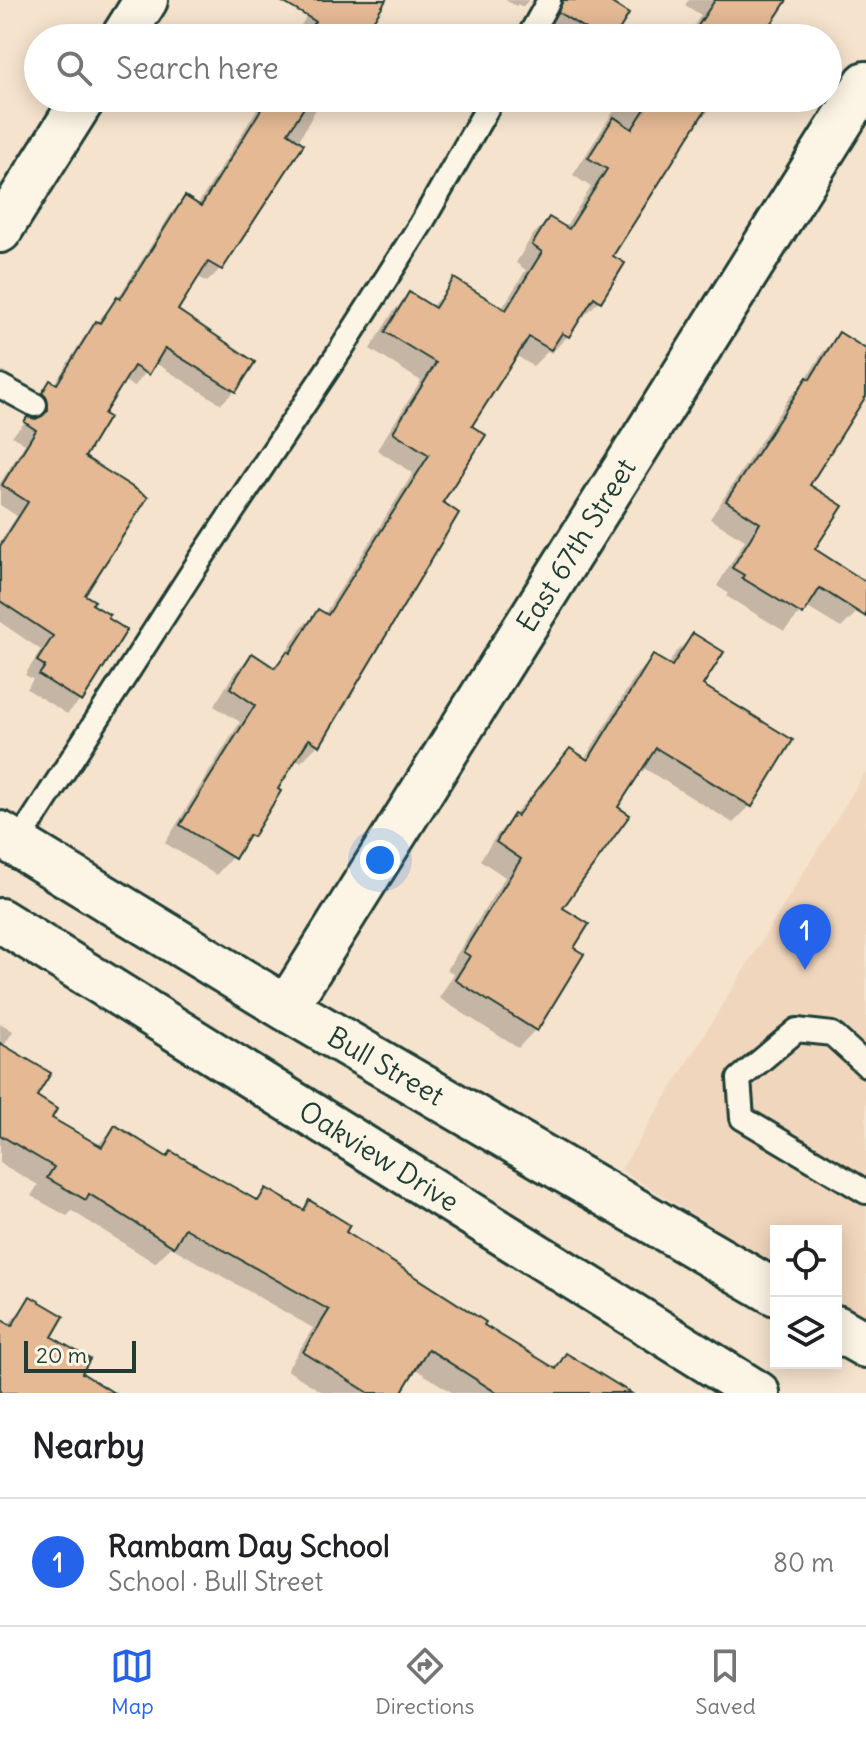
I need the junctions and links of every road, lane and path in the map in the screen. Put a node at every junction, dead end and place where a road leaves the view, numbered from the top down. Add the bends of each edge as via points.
1 (146, 0) edge
2 (549, 0) edge
3 (131, 24) edge
4 (536, 24) edge
5 (866, 83) edge
6 (75, 112) edge
7 (485, 112) edge
8 (0, 231) edge
9 (0, 386) edge
10 (35, 405) dead end
11 (8, 839) edge
12 (0, 920) edge
13 (286, 1008) junction
14 (866, 1065) edge
15 (866, 1192) edge
16 (770, 1290) edge
17 (842, 1331) edge
18 (866, 1345) edge
19 (758, 1393) edge

1 - 3 street
2 - 4 lane
5 - 13 street, East 67th Street
6 - 8 street
7 - 11 lane via 349,338
9 - 10 lane
11 - 13 street, Bull Street
12 - 19 street, Oakview Drive
13 - 16 street, Bull Street
14 - 15 lane via 832,1034 797,1030 739,1079 742,1118
17 - 18 street

